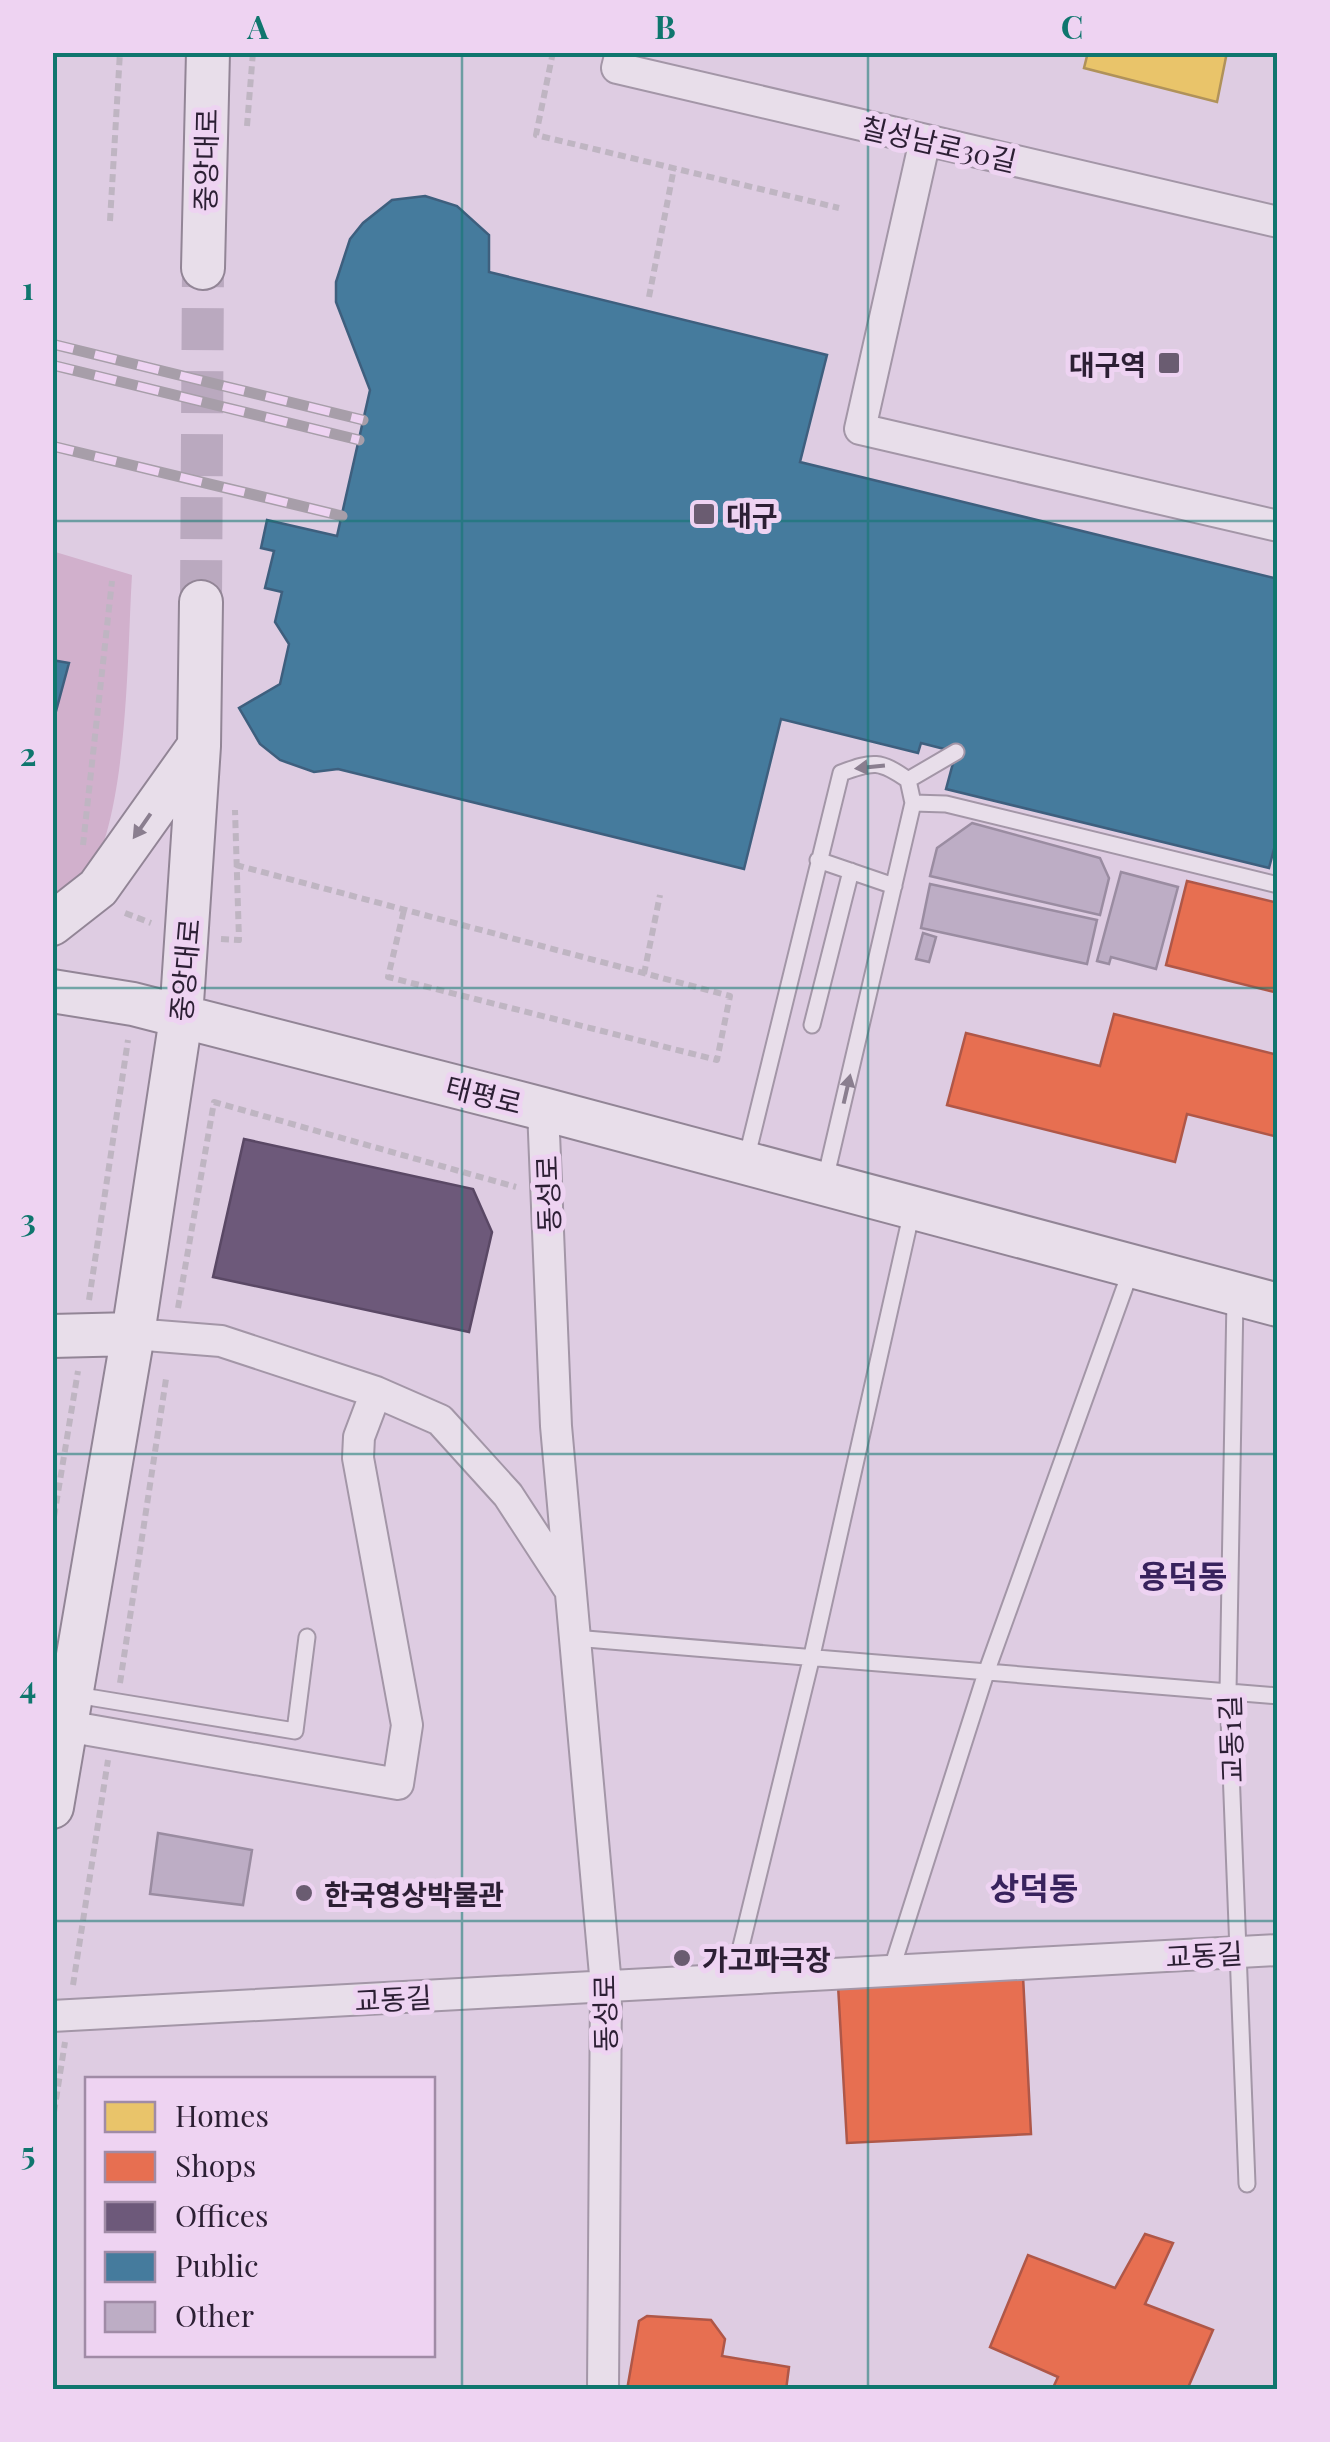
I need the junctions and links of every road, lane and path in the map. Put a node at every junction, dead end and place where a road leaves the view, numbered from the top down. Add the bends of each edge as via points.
1 (120, 52) edge
2 (208, 52) edge
3 (553, 52) edge
4 (621, 52) edge
5 (925, 140) junction
6 (674, 168) junction
7 (839, 208) dead end
8 (110, 221) dead end
9 (1278, 222) edge
10 (203, 268) tunnel mouth
11 (649, 297) dead end
12 (1278, 526) edge
13 (112, 582) dead end
14 (201, 602) tunnel mouth
15 (199, 746) junction
16 (956, 752) dead end
17 (908, 780) junction
18 (913, 803) junction
19 (82, 852) dead end
20 (818, 860) junction
21 (236, 865) dead end
22 (851, 871) junction
23 (1278, 884) edge
24 (894, 886) junction
25 (660, 895) dead end
26 (404, 910) junction
27 (52, 924) edge
28 (644, 974) junction
29 (52, 991) edge
30 (133, 1004) junction
31 (181, 1018) junction
32 (812, 1025) dead end
33 (543, 1108) junction
34 (746, 1162) junction
35 (824, 1184) junction
36 (547, 1196) junction
37 (913, 1208) junction
38 (1132, 1266) junction
39 (1236, 1294) junction
40 (1278, 1305) edge
41 (68, 1335) edge
42 (153, 1335) junction
43 (376, 1392) junction
44 (52, 1528) edge
45 (570, 1590) junction
46 (308, 1637) dead end
47 (574, 1638) junction
48 (811, 1660) junction
49 (986, 1673) junction
50 (1228, 1692) junction
51 (1278, 1696) edge
52 (117, 1701) junction
53 (69, 1710) junction
54 (112, 1734) junction
55 (52, 1806) edge
56 (1278, 1950) edge
57 (1237, 1952) junction
58 (891, 1971) junction
59 (733, 1979) junction
60 (606, 1986) junction
61 (61, 2016) edge
62 (52, 2124) edge
63 (1247, 2184) dead end
64 (604, 2390) edge

1 - 8 path
2 - 10 main road, 중앙대로
3 - 6 path via 536,135
4 - 5 street, 칠성남로30길 via 617,68
5 - 9 street, 칠성남로30길
5 - 12 street via 860,429
6 - 7 path
6 - 11 path
13 - 19 path
14 - 15 main road, 중앙대로
15 -> 27 main road via 98,888
15 - 31 main road, 중앙대로
16 - 17 lane
17 - 18 lane
17 -> 20 lane via 886,764 842,773
18 - 23 lane via 946,804
18 - 24 lane
20 - 22 lane
20 - 34 lane
21 - 26 path
22 - 24 lane
22 - 32 lane
35 -> 24 lane
25 - 28 path
26 - 28 path
26 - 28 path via 388,977 717,1060 730,996
29 - 30 main road, 태평로
30 - 31 main road, 태평로
30 - 41 path
31 - 33 main road, 태평로
31 - 42 main road, 중앙대로
33 - 34 main road, 태평로
33 - 36 street, 동성로
34 - 35 main road, 태평로
35 - 37 main road, 태평로
36 - 42 path via 214,1102
36 - 45 street, 동성로
37 - 38 main road, 태평로
37 - 48 lane
38 - 39 main road, 태평로
38 - 49 lane
39 - 40 main road, 태평로
39 - 50 lane, 교동1길
41 - 42 main road
41 - 44 path
42 - 43 street via 221,1342
42 - 52 path
42 - 53 main road, 중앙대로
43 - 45 street via 440,1420 508,1495
43 - 54 street via 358,1458 407,1725 398,1784
45 - 47 street, 동성로
46 - 52 lane via 295,1731
47 - 48 lane
47 - 60 street, 동성로
48 - 49 lane
48 - 59 lane
49 - 50 lane
49 - 58 lane
50 - 51 lane
50 - 57 lane, 교동1길
52 - 53 lane
53 - 54 street
53 - 55 main road, 중앙대로
54 - 61 path
56 - 57 street, 교동길
57 - 58 street, 교동길
57 - 63 lane, 교동1길
58 - 59 street, 교동길
59 - 60 street, 교동길
60 - 61 street, 교동길
60 - 64 street, 동성로
61 - 62 path

